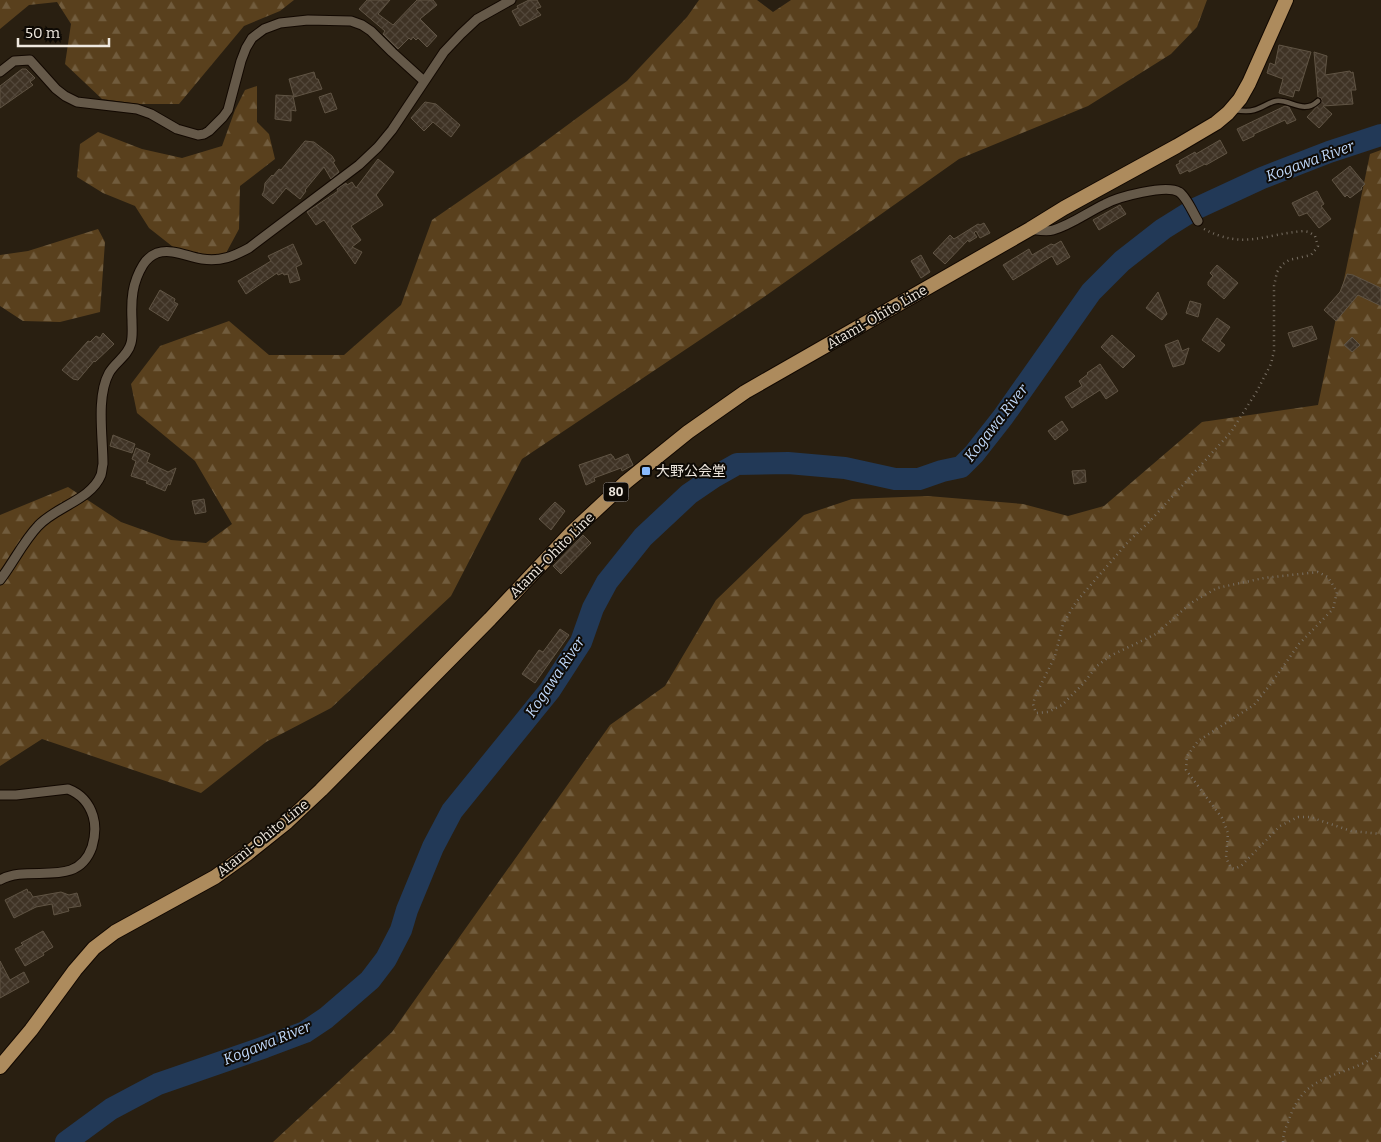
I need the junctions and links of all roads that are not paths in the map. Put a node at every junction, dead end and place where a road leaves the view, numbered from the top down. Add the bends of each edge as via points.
1 (511, 0) edge
2 (1286, 0) edge
3 (0, 72) edge
4 (424, 81) junction
5 (1318, 101) dead end
6 (1231, 110) junction
7 (1198, 221) road end
8 (1030, 229) junction
9 (0, 580) edge
10 (0, 796) edge
11 (0, 880) edge
12 (0, 1067) edge

1 - 4 street via 478,19 461,34
2 - 6 main road, Atami-Ohito Line / 80 via 1249,83
3 - 4 street via 14,61 30,60 56,89 77,102 137,109 177,129 198,135 209,131 228,110 241,61 252,38 280,23 352,21 362,25
4 - 9 street via 378,147 249,248 218,259 169,251 156,253 146,260 138,273 131,300 131,344 109,372 102,392 101,475 77,500 46,517
5 - 6 lane via 1300,107 1278,100 1256,110
6 - 8 main road, Atami-Ohito Line / 80 via 1208,128
7 - 8 street via 1183,195 1164,189 1107,203 1052,230
8 - 12 main road, Atami-Ohito Line / 80 via 744,392 626,482 286,822 215,877 115,932 94,948
10 - 11 street via 68,789 76,792 92,811 95,832 89,854 77,867 54,874 13,874

